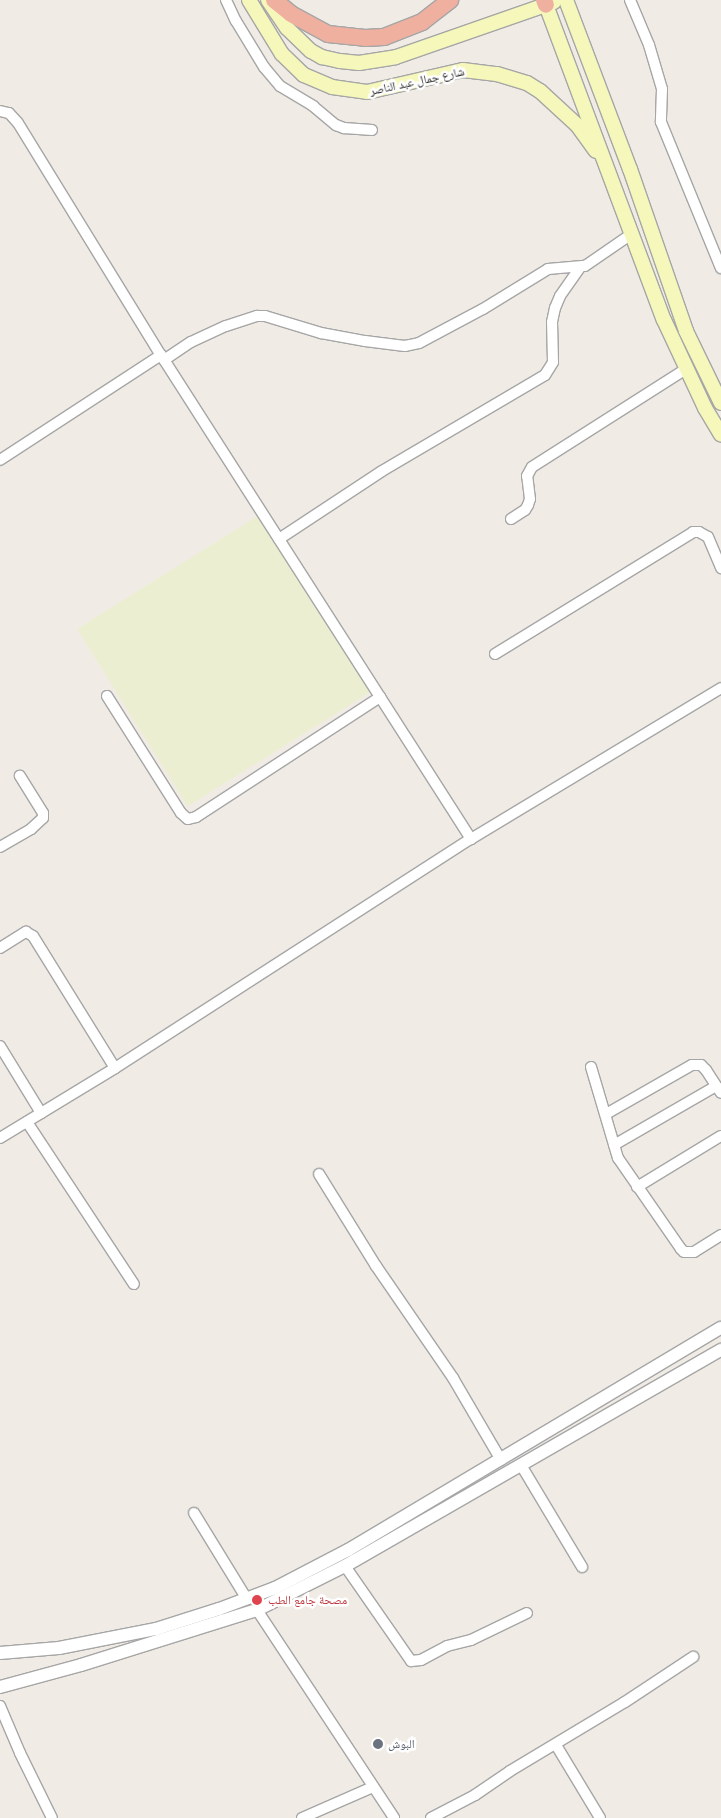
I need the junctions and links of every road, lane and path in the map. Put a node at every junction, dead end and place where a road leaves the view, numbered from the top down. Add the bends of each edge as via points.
1 (226, 0) edge
2 (249, 0) edge
3 (268, 0) edge
4 (274, 0) edge
5 (450, 0) edge
6 (566, 0) edge
7 (630, 0) edge
8 (550, 2) edge
9 (0, 111) edge
10 (372, 130) dead end
11 (612, 176) junction
12 (633, 233) junction
13 (580, 268) junction
14 (721, 268) edge
15 (163, 357) junction
16 (686, 369) junction
17 (721, 403) edge
18 (721, 435) edge
19 (0, 460) edge
20 (512, 519) dead end
21 (279, 539) junction
22 (721, 568) edge
23 (495, 654) dead end
24 (721, 688) edge
25 (107, 696) dead end
26 (380, 697) junction
27 (20, 776) dead end
28 (471, 840) junction
29 (0, 847) edge
30 (0, 948) edge
31 (0, 1046) edge
32 (591, 1067) dead end
33 (115, 1068) junction
34 (719, 1089) edge
35 (41, 1114) junction
36 (606, 1114) junction
37 (27, 1122) junction
38 (1, 1133) edge
39 (721, 1136) edge
40 (614, 1146) junction
41 (320, 1174) dead end
42 (637, 1188) junction
43 (721, 1235) edge
44 (134, 1284) dead end
45 (721, 1328) edge
46 (721, 1350) edge
47 (662, 1363) junction
48 (672, 1378) junction
49 (501, 1460) junction
50 (521, 1465) junction
51 (194, 1513) dead end
52 (345, 1566) junction
53 (582, 1567) dead end
54 (246, 1599) junction
55 (256, 1610) junction
56 (527, 1613) dead end
57 (96, 1642) junction
58 (0, 1654) edge
59 (693, 1657) dead end
60 (102, 1659) junction
61 (0, 1687) edge
62 (0, 1706) edge
63 (556, 1745) junction
64 (373, 1787) junction
65 (52, 1818) edge
66 (302, 1818) edge
67 (394, 1818) edge
68 (431, 1818) edge
69 (600, 1818) edge

1 - 10 street via 264,67 280,86 336,125
2 - 11 main road, شارع جمال عبد الناصر via 282,54 304,74 332,87 367,92 463,70 497,74 527,84 540,91 577,125
3 - 8 main road via 291,33 311,51 340,62 360,63 396,58
4 - 5 highway via 291,14 328,34 365,38 384,36 422,22
6 - 17 main road via 630,169 686,332
7 - 14 street via 650,45 662,89 661,122
8 - 11 main road
9 - 15 street via 9,113 18,123
11 - 12 main road
12 - 13 street
12 - 16 main road via 664,320
13 - 15 street via 548,268 482,309 418,343 405,346 321,333 257,316 226,326
13 - 21 street via 554,308 552,362 545,374 382,471
15 - 19 street
15 - 21 street
16 - 18 main road
16 - 20 street via 535,464 527,476 528,505
21 - 26 street
22 - 23 street via 708,537 693,532
24 - 28 street
25 - 26 street via 181,813 188,819 196,817
26 - 28 street
27 - 29 street via 43,818
28 - 33 street
30 - 33 street via 26,932 33,936
31 - 35 street
32 - 36 street
33 - 35 street
34 - 36 street via 701,1065 692,1065
34 - 40 street
35 - 37 street
36 - 40 street
37 - 38 street
37 - 44 street
39 - 42 street
40 - 42 street
41 - 49 street via 376,1266 453,1378
42 - 43 street via 684,1252 694,1252
45 - 47 street
46 - 48 street
47 - 48 street
47 - 49 street
48 - 50 street
49 - 54 street via 348,1550 275,1588
50 - 52 street
50 - 53 street
51 - 54 street
52 - 55 street
52 - 56 street via 411,1661 471,1640
54 - 57 street via 156,1629
55 - 60 street
55 - 64 street
57 - 58 street
57 - 60 street
59 - 63 street
60 - 61 street
62 - 65 street
63 - 68 street
63 - 69 street
64 - 66 street
64 - 67 street

